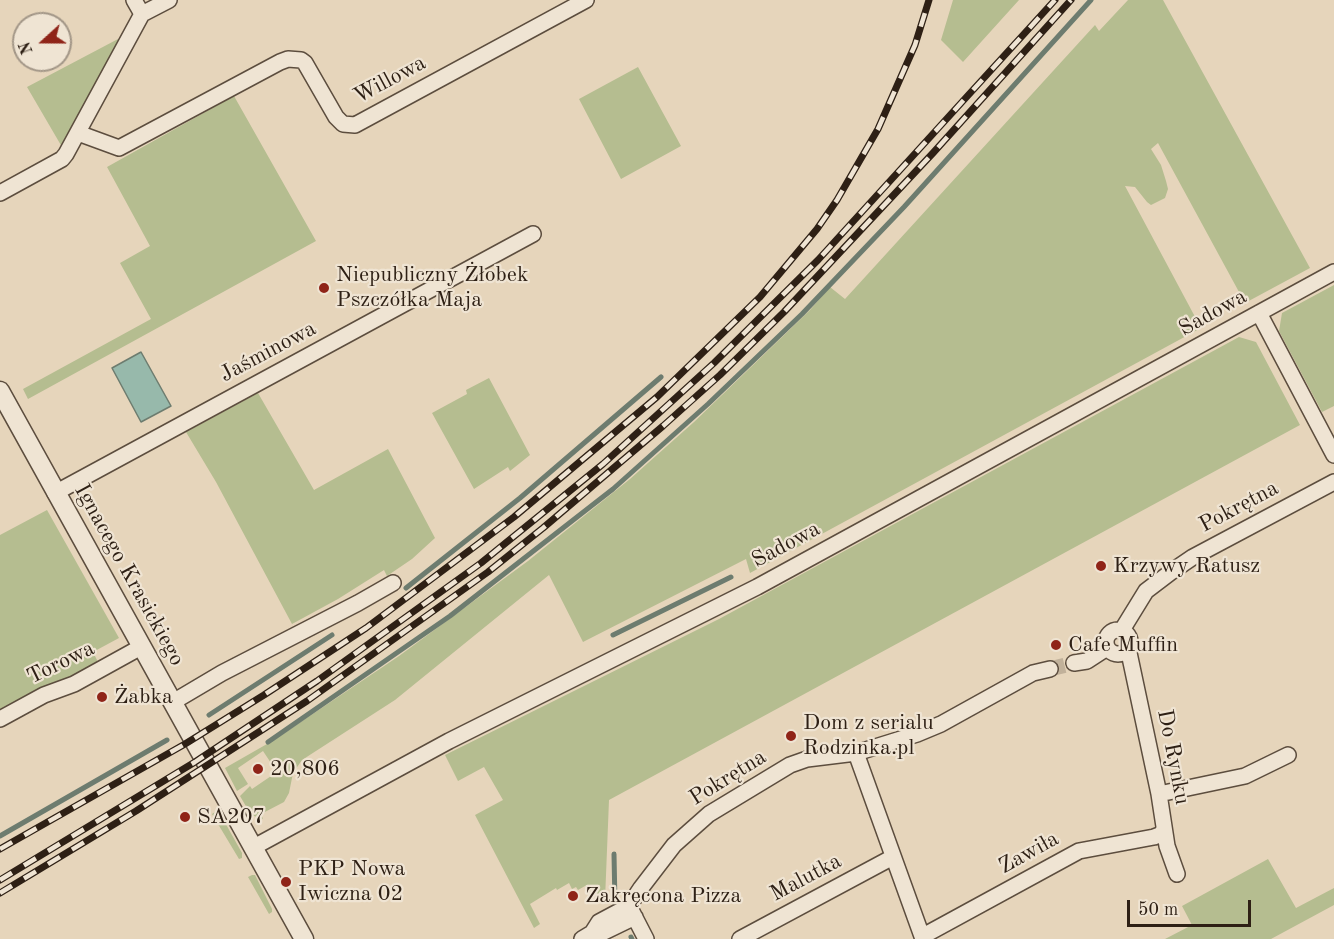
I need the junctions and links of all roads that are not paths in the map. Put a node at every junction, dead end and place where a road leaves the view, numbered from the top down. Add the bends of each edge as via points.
1 (134, 0) edge
2 (169, 0) edge
3 (586, 0) edge
4 (142, 14) junction
5 (78, 132) junction
6 (0, 193) edge
7 (533, 234) dead end
8 (1334, 272) edge
9 (1258, 313) junction
10 (0, 391) edge
11 (1334, 455) edge
12 (1334, 482) edge
13 (56, 493) junction
14 (393, 583) dead end
15 (1122, 630) junction
16 (141, 647) junction
17 (1107, 648) junction
18 (1128, 648) junction
19 (1074, 663) tunnel mouth
20 (1050, 669) tunnel mouth
21 (173, 702) junction
22 (0, 719) edge
23 (856, 753) junction
24 (1288, 755) dead end
25 (1159, 794) junction
26 (1164, 828) junction
27 (254, 847) junction
28 (893, 856) junction
29 (1177, 874) dead end
30 (632, 912) junction
31 (587, 936) edge
32 (923, 938) edge
33 (304, 939) edge
34 (646, 939) edge
35 (740, 939) edge

1 - 4 street
2 - 4 street
3 - 5 street, Willowa via 355,125 343,124 336,117 305,63 288,59 119,148
4 - 5 street
5 - 6 street via 62,159
7 - 13 street, Jaśminowa
8 - 9 street, Sadowa
9 - 11 street
9 - 27 street, Sadowa via 757,587 450,741
10 - 13 street, Ignacego Krasickiego
12 - 15 street, Pokrętna via 1171,572 1146,591
13 - 16 street, Ignacego Krasickiego
14 - 21 street
15 - 17 street, Pokrętna via 1110,632 1106,637
15 - 18 street via 1130,639
16 - 21 street, Ignacego Krasickiego
16 - 22 street, Torowa
17 - 18 street, Pokrętna via 1116,654
17 - 19 street, Pokrętna via 1087,661
18 - 25 street, Do Rynku
20 - 23 street, Pokrętna via 1023,678 941,724
21 - 27 street, Ignacego Krasickiego
23 - 28 street
23 - 30 street, Pokrętna via 790,765 709,814 674,845 641,888
24 - 25 street via 1245,776
25 - 26 street, Do Rynku
26 - 29 street, Do Rynku
26 - 32 street, Zawiła via 1162,834 1154,837 1078,851
27 - 33 street, Ignacego Krasickiego
28 - 32 street
28 - 35 street, Malutka
30 - 31 street via 604,932
30 - 34 street

